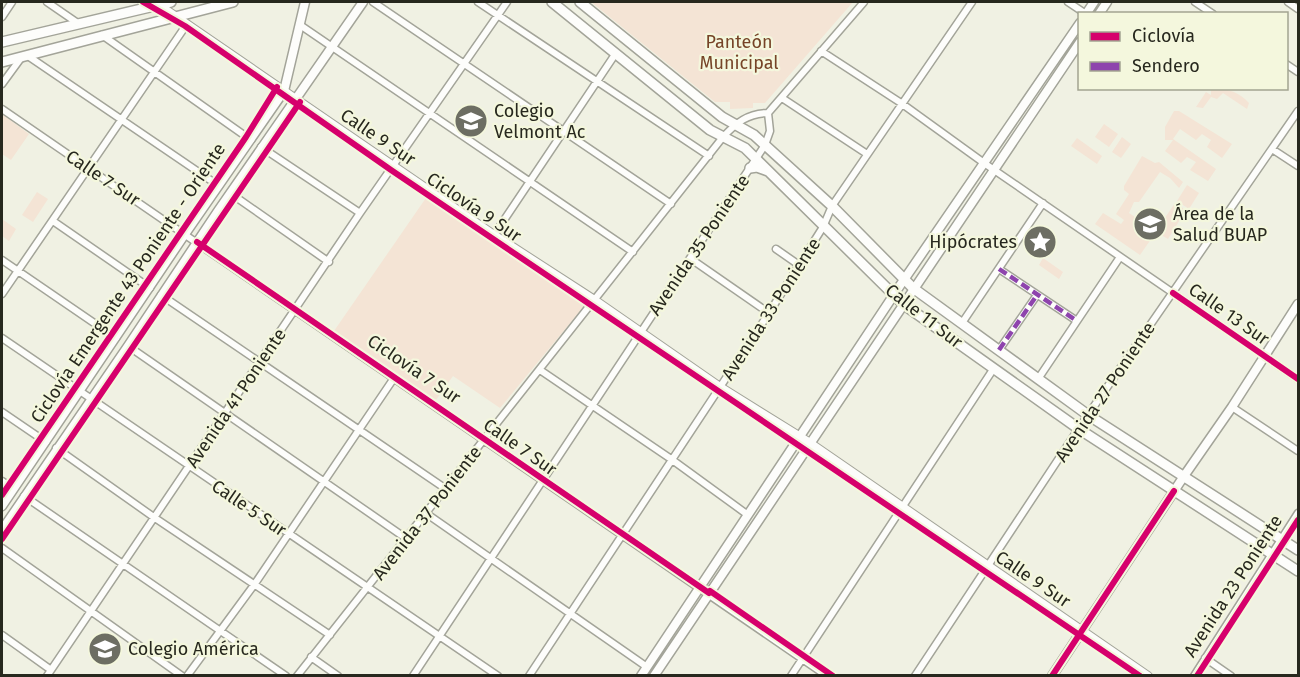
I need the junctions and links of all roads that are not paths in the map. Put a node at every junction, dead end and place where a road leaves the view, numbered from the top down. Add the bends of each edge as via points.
1 (12, 2) edge
2 (47, 2) edge
3 (171, 2) edge
4 (234, 2) edge
5 (305, 2) edge
6 (363, 2) edge
7 (373, 2) edge
8 (478, 2) edge
9 (507, 2) edge
10 (552, 2) edge
11 (580, 2) edge
12 (864, 2) edge
13 (972, 2) edge
14 (1068, 2) edge
15 (1196, 2) edge
16 (1288, 2) edge
17 (157, 3) edge
18 (1299, 9) edge
19 (1084, 12) edge
20 (1210, 12) edge
21 (498, 15) junction
22 (176, 16) junction
23 (2, 17) edge
24 (79, 24) junction
25 (187, 24) junction
26 (300, 25) junction
27 (1078, 25) edge
28 (102, 35) junction
29 (3, 40) edge
30 (1078, 45) edge
31 (332, 46) junction
32 (821, 51) junction
33 (616, 53) junction
34 (25, 57) junction
35 (2, 62) edge
36 (464, 65) junction
37 (153, 72) junction
38 (597, 81) junction
39 (2, 84) edge
40 (284, 92) junction
41 (783, 98) junction
42 (295, 99) junction
43 (901, 103) junction
44 (2, 109) edge
45 (1299, 111) edge
46 (430, 113) junction
47 (768, 113) junction
48 (121, 118) junction
49 (735, 124) junction
50 (563, 131) junction
51 (723, 137) junction
52 (251, 140) junction
53 (765, 145) junction
54 (261, 147) junction
55 (1272, 149) junction
56 (867, 154) junction
57 (709, 156) junction
58 (756, 159) junction
59 (984, 163) junction
60 (394, 165) junction
61 (1299, 166) edge
62 (88, 168) junction
63 (750, 168) junction
64 (994, 170) junction
65 (768, 171) junction
66 (530, 181) junction
67 (219, 186) junction
68 (230, 193) junction
69 (1043, 203) junction
70 (671, 204) junction
71 (832, 206) junction
72 (360, 213) junction
73 (53, 221) junction
74 (823, 227) junction
75 (185, 234) junction
76 (494, 235) junction
77 (197, 242) junction
78 (776, 249) dead end
79 (633, 252) junction
80 (1120, 256) junction
81 (691, 259) junction
82 (2, 260) edge
83 (329, 261) junction
84 (799, 265) junction
85 (999, 269) junction
86 (18, 271) junction
87 (905, 279) junction
88 (150, 288) junction
89 (914, 288) junction
90 (1173, 293) junction
91 (2, 294) edge
92 (894, 295) junction
93 (1037, 295) junction
94 (161, 296) junction
95 (596, 301) junction
96 (903, 304) junction
97 (1299, 304) edge
98 (296, 310) junction
99 (769, 313) junction
100 (1077, 321) junction
101 (962, 323) junction
102 (641, 332) junction
103 (2, 338) edge
104 (116, 338) junction
105 (128, 346) junction
106 (999, 350) junction
107 (1264, 356) junction
108 (259, 363) junction
109 (994, 368) junction
110 (540, 370) junction
111 (394, 378) junction
112 (1038, 379) junction
113 (1299, 379) edge
114 (720, 387) junction
115 (80, 392) junction
116 (90, 399) junction
117 (592, 405) junction
118 (1232, 407) junction
119 (2, 412) edge
120 (226, 414) junction
121 (1088, 415) junction
122 (1079, 429) junction
123 (358, 431) junction
124 (800, 437) junction
125 (484, 440) junction
126 (46, 442) junction
127 (810, 443) junction
128 (56, 448) junction
129 (1299, 451) edge
130 (671, 459) junction
131 (189, 467) junction
132 (1184, 476) junction
133 (323, 481) junction
134 (542, 481) junction
135 (2, 482) edge
136 (13, 489) junction
137 (446, 489) junction
138 (1174, 491) junction
139 (24, 496) junction
140 (2, 506) edge
141 (902, 507) junction
142 (1299, 513) edge
143 (427, 514) junction
144 (748, 515) junction
145 (154, 518) junction
146 (2, 530) edge
147 (288, 534) junction
148 (623, 535) junction
149 (407, 539) junction
150 (1282, 539) junction
151 (2, 548) edge
152 (1299, 550) edge
153 (1272, 554) junction
154 (490, 559) junction
155 (124, 564) junction
156 (988, 567) junction
157 (1299, 571) edge
158 (254, 585) junction
159 (369, 587) junction
160 (700, 587) junction
161 (709, 593) junction
162 (93, 611) junction
163 (570, 615) junction
164 (220, 630) junction
165 (1082, 630) junction
166 (2, 635) edge
167 (330, 635) junction
168 (440, 636) junction
169 (311, 657) junction
170 (802, 658) junction
171 (1205, 658) junction
172 (647, 667) junction
173 (49, 673) edge
174 (182, 675) edge
175 (187, 675) edge
176 (286, 675) edge
177 (297, 675) edge
178 (338, 675) edge
179 (413, 675) edge
180 (498, 675) edge
181 (529, 675) edge
182 (641, 675) edge
183 (654, 675) edge
184 (791, 675) edge
185 (827, 675) edge
186 (915, 675) edge
187 (1052, 675) edge
188 (1148, 675) edge
189 (1194, 675) edge
190 (1231, 675) edge

1 - 23 street
2 - 24 street
3 - 17 main road
4 - 22 main road
5 - 26 main road
6 - 31 main road
7 - 36 street
8 - 21 street
9 - 21 street, Avenida 41 Poniente
10 - 33 main road, Calle 11 Sur
11 - 49 main road, Calle 11 Sur
12 - 32 street
13 - 43 street, Avenida 33 Poniente
14 - 19 street
15 - 20 street
16 - 18 street
17 - 22 street, Calle 9 Sur
17 - 24 main road
21 - 36 street, Avenida 41 Poniente
21 - 38 street
22 - 25 street, Calle 9 Sur
22 - 28 main road
24 - 29 main road
25 - 37 street
25 - 40 street, Calle 9 Sur
26 - 31 street
26 - 40 main road
27 - 59 main road
28 - 34 main road
28 - 37 street
30 - 64 main road
31 - 42 main road
31 - 46 street
32 - 41 street
32 - 43 street, Calle 13 Sur
33 - 38 street
33 - 51 main road, Calle 11 Sur
34 - 35 main road
34 - 39 street
34 - 48 street
36 - 46 street, Avenida 41 Poniente
36 - 50 street
37 - 48 street
37 - 52 street
38 - 50 street
38 - 57 street
40 - 42 street, Calle 9 Sur
40 - 52 main road
41 - 47 street
41 - 56 street
42 - 54 main road
42 - 60 street, Calle 9 Sur
43 - 56 street, Avenida 33 Poniente
43 - 59 street, Calle 13 Sur
44 - 62 street, Calle 7 Sur
45 - 55 street, Avenida 27 Poniente
46 - 60 street, Avenida 41 Poniente
46 - 66 street
47 - 49 street, Avenida 37 Poniente via 753,114
47 - 53 street, Avenida 35 Poniente via 770,131
48 - 62 street
48 - 67 street
49 - 51 street, Avenida 37 Poniente
49 - 53 main road, Calle 11 Sur
50 - 66 street
50 - 70 street
51 - 57 street, Avenida 37 Poniente
51 - 58 main road, Calle 11 Sur via 745,148
52 - 67 main road
53 - 58 street, Avenida 35 Poniente
53 - 71 main road, Calle 11 Sur
54 - 68 main road
54 - 72 street
55 - 61 street
55 - 90 street, Avenida 27 Poniente
56 - 71 street, Avenida 33 Poniente
57 - 70 street, Avenida 37 Poniente
58 - 63 street, Avenida 35 Poniente
58 - 65 main road, Calle 11 Sur
59 - 64 street, Calle 13 Sur
59 - 87 main road
60 - 72 street, Avenida 41 Poniente
60 - 76 street, Calle 9 Sur
62 - 73 street
62 - 75 street, Calle 7 Sur
63 - 65 main road
63 - 81 street, Avenida 35 Poniente
64 - 69 street, Calle 13 Sur
64 - 89 main road
65 - 74 main road, Calle 11 Sur
66 - 76 street
66 - 79 street
67 - 75 main road
68 - 77 main road
68 - 83 street
69 - 80 street, Calle 13 Sur
69 - 85 street
70 - 79 street, Avenida 37 Poniente
71 - 74 street, Avenida 33 Poniente
71 - 87 main road, Calle 11 Sur
72 - 83 street, Avenida 41 Poniente
73 - 86 street
73 - 88 street
74 - 84 street, Avenida 33 Poniente
74 - 92 main road, Calle 11 Sur
75 - 77 street, Calle 7 Sur
75 - 88 main road
76 - 95 street, Calle 9 Sur
77 - 94 main road
77 - 98 street, Calle 7 Sur
78 - 84 street
79 - 95 street, Avenida 37 Poniente
80 - 90 street, Calle 13 Sur
80 - 100 street
81 - 99 street
81 - 102 street, Avenida 35 Poniente
82 - 86 street
83 - 98 street, Avenida 41 Poniente
84 - 99 street, Avenida 33 Poniente
85 - 93 street
85 - 101 street
86 - 91 street
86 - 104 street
87 - 89 main road, Calle 11 Sur
87 - 92 main road
88 - 104 main road
89 - 96 main road
89 - 101 main road, Calle 11 Sur
90 - 107 street, Calle 13 Sur
90 - 121 street, Avenida 27 Poniente
92 - 96 main road, Calle 11 Sur
92 - 124 main road
93 - 100 street
93 - 106 street
94 - 105 main road
94 - 108 street
95 - 102 street, Calle 9 Sur
95 - 110 street, Avenida 37 Poniente
96 - 109 main road, Calle 11 Sur
96 - 127 main road
97 - 107 main road
98 - 108 street, Avenida 41 Poniente
98 - 111 street, Calle 7 Sur
99 - 114 street, Avenida 33 Poniente
100 - 112 street
101 - 106 main road, Calle 11 Sur
102 - 114 street, Calle 9 Sur
102 - 117 street, Avenida 35 Poniente
103 - 115 street, Calle 5 Sur
104 - 115 main road
105 - 116 main road
105 - 120 street
106 - 112 main road, Calle 11 Sur
107 - 113 street, Calle 13 Sur
107 - 118 main road
108 - 120 street, Avenida 41 Poniente
108 - 123 street
109 - 122 main road, Calle 11 Sur
109 - 141 street
110 - 117 street
110 - 125 street, Avenida 37 Poniente
111 - 123 street
111 - 125 street, Calle 7 Sur
112 - 121 main road, Calle 11 Sur
114 - 124 street, Calle 9 Sur
114 - 130 street, Avenida 33 Poniente
115 - 116 street, Calle 5 Sur
115 - 126 main road
116 - 128 main road
116 - 131 street, Calle 5 Sur
117 - 130 street
117 - 134 street, Avenida 35 Poniente
118 - 129 street
118 - 132 main road
119 - 126 street
120 - 131 street, Avenida 41 Poniente
120 - 133 street
121 - 122 street, Avenida 27 Poniente
121 - 132 main road, Calle 11 Sur
122 - 138 main road, Calle 11 Sur
122 - 156 street, Avenida 27 Poniente
123 - 133 street
123 - 137 street
124 - 127 street, Calle 9 Sur
124 - 144 main road
125 - 134 street, Calle 7 Sur
125 - 137 street, Avenida 37 Poniente
126 - 136 main road
127 - 141 street, Calle 9 Sur
127 - 161 main road
128 - 139 main road
128 - 145 street
130 - 144 street
130 - 148 street, Avenida 33 Poniente
131 - 145 street, Avenida 41 Poniente
131 - 147 street, Calle 5 Sur
132 - 138 main road
132 - 150 main road, Calle 11 Sur
133 - 147 street
133 - 149 street
134 - 148 street, Calle 7 Sur
134 - 154 street, Avenida 35 Poniente
135 - 136 street
136 - 140 main road
137 - 143 street, Avenida 37 Poniente
138 - 153 main road, Calle 11 Sur
138 - 165 main road
139 - 146 main road
139 - 155 street
141 - 156 street, Calle 9 Sur
141 - 170 street
142 - 150 street, Avenida 23 Poniente
143 - 149 street, Avenida 37 Poniente
143 - 154 street
144 - 160 main road
145 - 155 street, Avenida 41 Poniente
145 - 158 street
147 - 158 street
147 - 159 street, Calle 5 Sur
148 - 160 street, Calle 7 Sur
148 - 163 street, Avenida 33 Poniente
149 - 159 street, Avenida 37 Poniente
150 - 152 main road, Calle 11 Sur
150 - 153 street, Avenida 23 Poniente
151 - 162 street
153 - 157 main road, Calle 11 Sur
153 - 171 street, Avenida 23 Poniente
154 - 163 street
154 - 168 street, Avenida 35 Poniente
155 - 162 street, Avenida 41 Poniente
155 - 164 street
156 - 165 street, Calle 9 Sur
156 - 186 street, Avenida 27 Poniente
158 - 164 street
158 - 167 street
159 - 167 street, Avenida 37 Poniente
159 - 168 street, Calle 5 Sur
160 - 161 street, Calle 7 Sur
160 - 172 main road
161 - 170 street, Calle 7 Sur
161 - 183 main road
162 - 173 street, Avenida 41 Poniente
162 - 174 street
163 - 172 street
163 - 181 street, Avenida 33 Poniente
164 - 175 street
164 - 176 street
165 - 187 main road
165 - 188 street, Calle 9 Sur
166 - 173 street
167 - 169 street, Avenida 37 Poniente
168 - 179 street, Avenida 35 Poniente
168 - 180 street, Calle 5 Sur
169 - 177 street, Avenida 37 Poniente
169 - 178 street
170 - 184 street
170 - 185 street, Calle 7 Sur
171 - 189 street, Avenida 23 Poniente
171 - 190 street
172 - 182 main road

